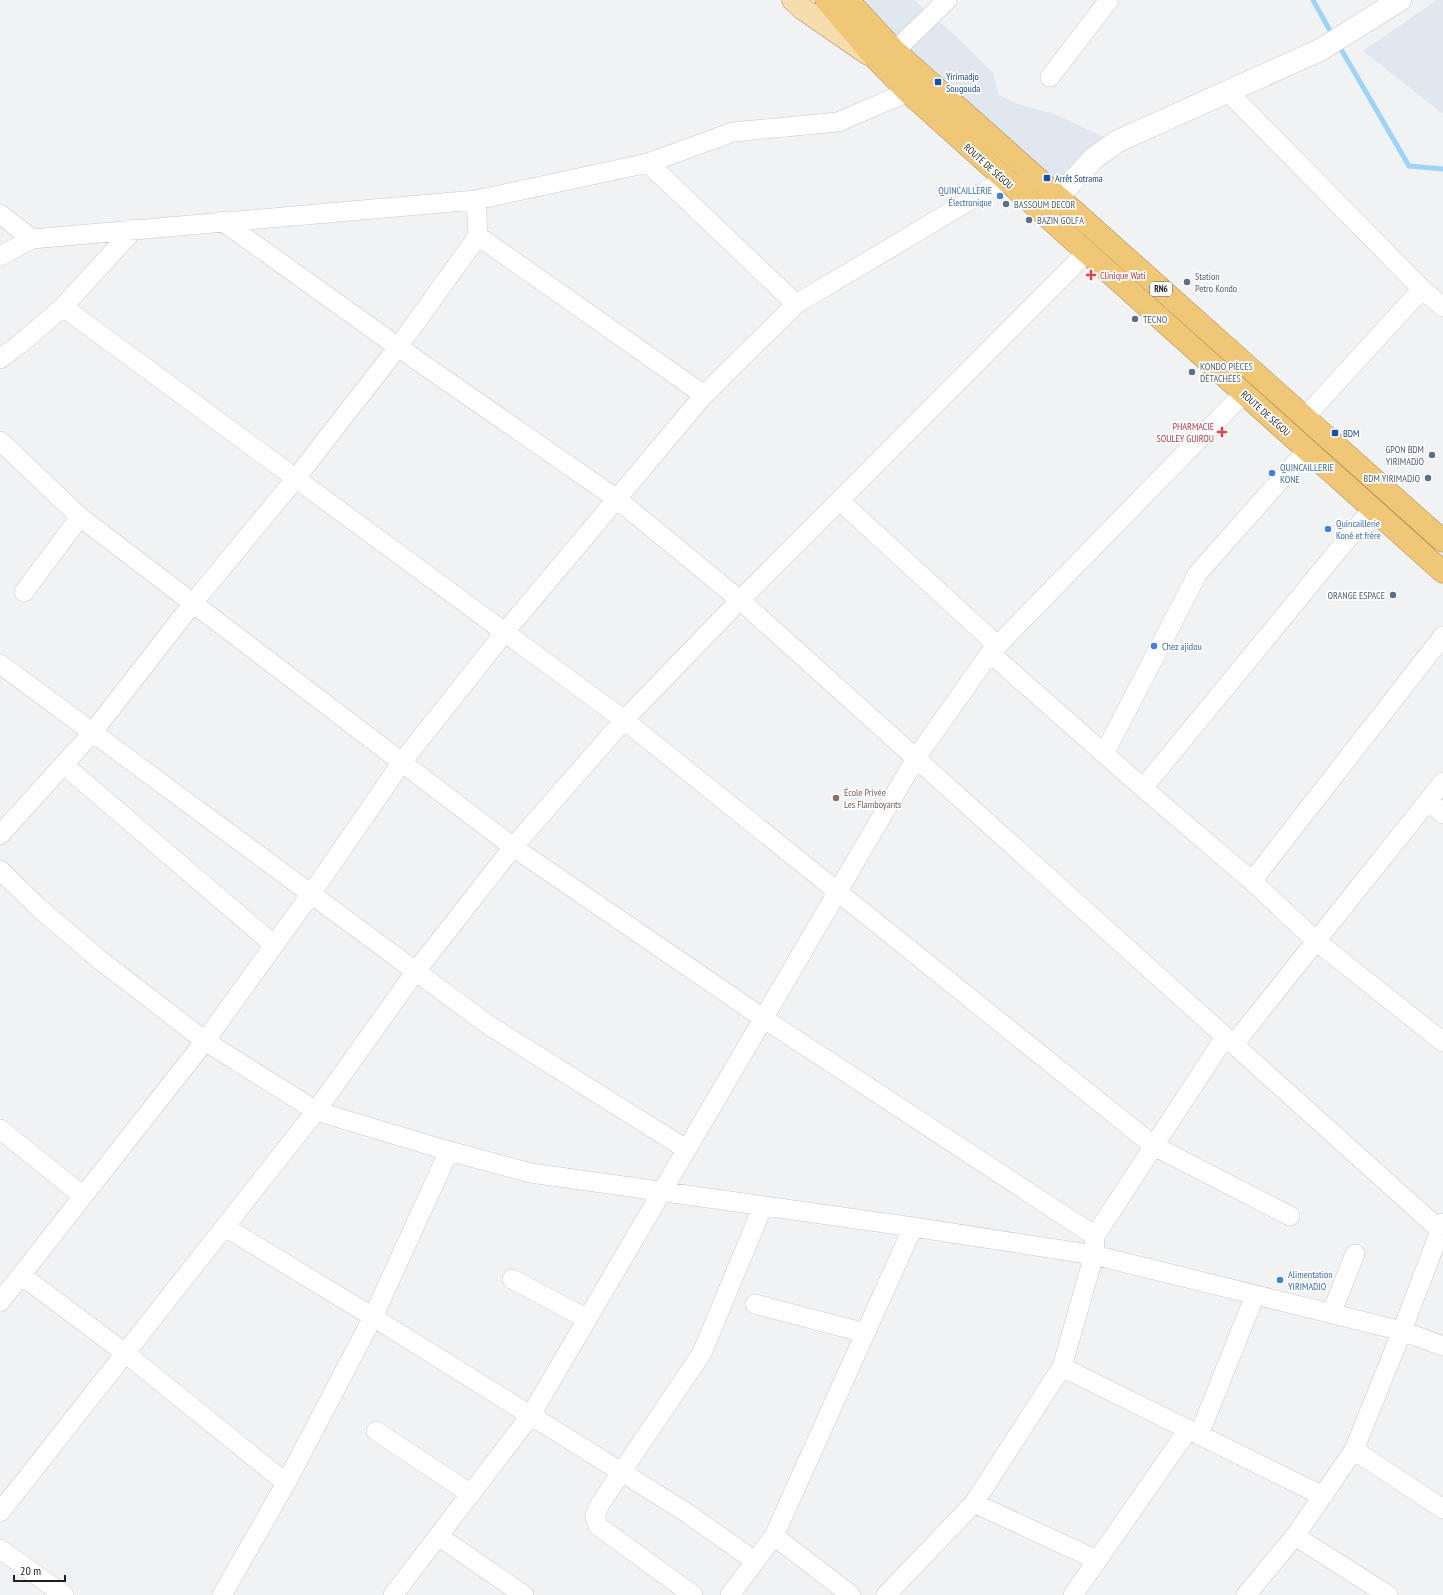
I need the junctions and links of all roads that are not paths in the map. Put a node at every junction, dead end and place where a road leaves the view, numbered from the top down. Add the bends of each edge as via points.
1 (793, 0) edge
2 (826, 0) edge
3 (947, 0) edge
4 (1109, 0) edge
5 (1400, 0) edge
6 (854, 8) edge
7 (884, 49) junction
8 (1050, 77) dead end
9 (908, 92) junction
10 (1228, 92) junction
11 (648, 163) junction
12 (1004, 180) junction
13 (1058, 198) junction
14 (476, 200) junction
15 (0, 214) edge
16 (1042, 214) junction
17 (222, 221) junction
18 (134, 229) junction
19 (478, 236) junction
20 (32, 239) junction
21 (1086, 253) junction
22 (0, 256) edge
23 (1422, 289) junction
24 (796, 304) junction
25 (63, 307) junction
26 (1443, 307) edge
27 (398, 347) junction
28 (0, 359) edge
29 (1244, 393) junction
30 (704, 396) junction
31 (1306, 417) junction
32 (0, 441) edge
33 (1307, 450) junction
34 (296, 478) junction
35 (617, 499) junction
36 (840, 500) junction
37 (1373, 508) junction
38 (80, 517) junction
39 (1443, 541) edge
40 (1443, 572) edge
41 (24, 592) dead end
42 (740, 600) junction
43 (193, 603) junction
44 (505, 632) junction
45 (1443, 636) edge
46 (993, 649) junction
47 (0, 664) edge
48 (624, 720) junction
49 (92, 733) junction
50 (1104, 754) junction
51 (916, 758) junction
52 (402, 762) junction
53 (64, 765) junction
54 (1443, 782) edge
55 (1143, 788) junction
56 (1429, 800) junction
57 (1443, 814) edge
58 (0, 835) edge
59 (513, 847) junction
60 (0, 870) edge
61 (1252, 881) junction
62 (837, 891) junction
63 (311, 894) junction
64 (1316, 941) junction
65 (274, 945) junction
66 (416, 971) junction
67 (763, 1018) junction
68 (1442, 1038) edge
69 (1229, 1040) junction
70 (205, 1041) junction
71 (316, 1111) junction
72 (0, 1129) edge
73 (1154, 1146) junction
74 (686, 1149) junction
75 (449, 1151) junction
76 (662, 1191) junction
77 (83, 1196) junction
78 (763, 1206) junction
79 (1290, 1216) dead end
80 (225, 1226) junction
81 (913, 1227) junction
82 (1441, 1227) edge
83 (1095, 1236) junction
84 (1355, 1254) dead end
85 (1094, 1255) junction
86 (21, 1275) junction
87 (512, 1279) dead end
88 (1255, 1295) junction
89 (0, 1302) edge
90 (755, 1304) dead end
91 (1331, 1314) junction
92 (372, 1316) junction
93 (587, 1319) junction
94 (1402, 1331) junction
95 (865, 1333) junction
96 (1443, 1346) edge
97 (125, 1353) junction
98 (1062, 1367) junction
99 (531, 1416) junction
100 (376, 1431) dead end
101 (1194, 1432) junction
102 (1354, 1450) junction
103 (622, 1472) junction
104 (286, 1484) junction
105 (471, 1494) junction
106 (1323, 1496) junction
107 (974, 1503) junction
108 (1443, 1508) edge
109 (0, 1512) edge
110 (438, 1536) junction
111 (774, 1536) junction
112 (1296, 1536) junction
113 (0, 1549) edge
114 (1097, 1560) junction
115 (755, 1561) junction
116 (64, 1595) edge
117 (222, 1595) edge
118 (393, 1595) edge
119 (524, 1595) edge
120 (692, 1595) edge
121 (730, 1595) edge
122 (852, 1595) edge
123 (886, 1595) edge
124 (1073, 1595) edge
125 (1246, 1595) edge
126 (1388, 1595) edge

1 - 7 main road, ROUTE DE SÉGOU via 803,9
2 - 6 highway, ROUTE DE SÉGOU / RN6
3 - 7 street
4 - 8 street
5 - 10 street via 1320,50
6 - 7 highway, ROUTE DE SÉGOU / RN6
6 - 7 main road, ROUTE DE SÉGOU
7 - 9 highway, ROUTE DE SÉGOU / RN6
7 - 13 highway, ROUTE DE SÉGOU / RN6
9 - 11 street via 838,122 733,132
9 - 12 highway, ROUTE DE SÉGOU / RN6
10 - 13 street via 1118,141 1094,158
10 - 23 street
11 - 14 street
11 - 24 street
12 - 16 highway, ROUTE DE SÉGOU / RN6
12 - 24 street
13 - 16 street
13 - 31 highway, ROUTE DE SÉGOU / RN6
14 - 17 street
14 - 19 street
15 - 20 street
16 - 21 highway, ROUTE DE SÉGOU / RN6
17 - 18 street
17 - 27 street
18 - 20 street
18 - 25 street
19 - 27 street
19 - 30 street
20 - 22 street
21 - 29 highway, ROUTE DE SÉGOU / RN6
21 - 36 street
23 - 26 street
23 - 31 street
24 - 30 street
25 - 28 street
25 - 34 street
27 - 34 street
27 - 35 street
29 - 33 highway, ROUTE DE SÉGOU / RN6
29 - 46 street
30 - 35 street
31 - 39 highway, ROUTE DE SÉGOU / RN6
32 - 38 street
33 - 37 highway, ROUTE DE SÉGOU / RN6
33 - 50 street via 1198,573
34 - 43 street
34 - 44 street
35 - 42 street
35 - 44 street
36 - 42 street
36 - 46 street
37 - 40 highway, ROUTE DE SÉGOU / RN6
37 - 55 street
38 - 41 street
38 - 43 street
42 - 48 street
42 - 51 street
43 - 49 street
43 - 52 street
44 - 48 street
44 - 52 street
45 - 61 street
46 - 50 street
46 - 51 street
47 - 49 street
48 - 59 street
48 - 62 street
49 - 53 street
49 - 63 street
50 - 55 street
51 - 62 street
51 - 69 street
52 - 59 street
52 - 63 street
53 - 58 street
53 - 65 street
54 - 56 street
55 - 61 street
56 - 57 street
56 - 64 street
59 - 66 street
59 - 67 street
60 - 70 street via 39,908 100,960
61 - 64 street
62 - 67 street
62 - 73 street
63 - 65 street
63 - 66 street
64 - 68 street
64 - 69 street
65 - 70 street
66 - 71 street
66 - 74 street via 487,1024
67 - 74 street
67 - 83 street
69 - 73 street
69 - 82 street
70 - 71 street
70 - 77 street
71 - 75 street
71 - 80 street
72 - 77 street
73 - 79 street
73 - 83 street
74 - 76 street
75 - 76 street via 531,1173
75 - 92 street
76 - 78 street
76 - 93 street
77 - 86 street
78 - 81 street
78 - 103 street via 702,1353
80 - 92 street
80 - 97 street
81 - 85 street
81 - 95 street
82 - 94 street
83 - 85 street
84 - 91 street
85 - 88 street
85 - 98 street
86 - 89 street
86 - 97 street
87 - 93 street
88 - 91 street
88 - 101 street
90 - 95 street
91 - 94 street
92 - 99 street
92 - 104 street
93 - 99 street
94 - 96 street
94 - 102 street
95 - 111 street
97 - 104 street
97 - 109 street
98 - 101 street
98 - 107 street
99 - 103 street
99 - 105 street
100 - 105 street
101 - 106 street
101 - 114 street
102 - 106 street
102 - 108 street
103 - 115 street via 684,1511
103 - 120 street via 600,1504 595,1516 598,1526
104 - 117 street
105 - 110 street
106 - 112 street
107 - 114 street
107 - 123 street
110 - 118 street
110 - 119 street
111 - 115 street
111 - 122 street
112 - 125 street
112 - 126 street
113 - 116 street
114 - 124 street
115 - 121 street

